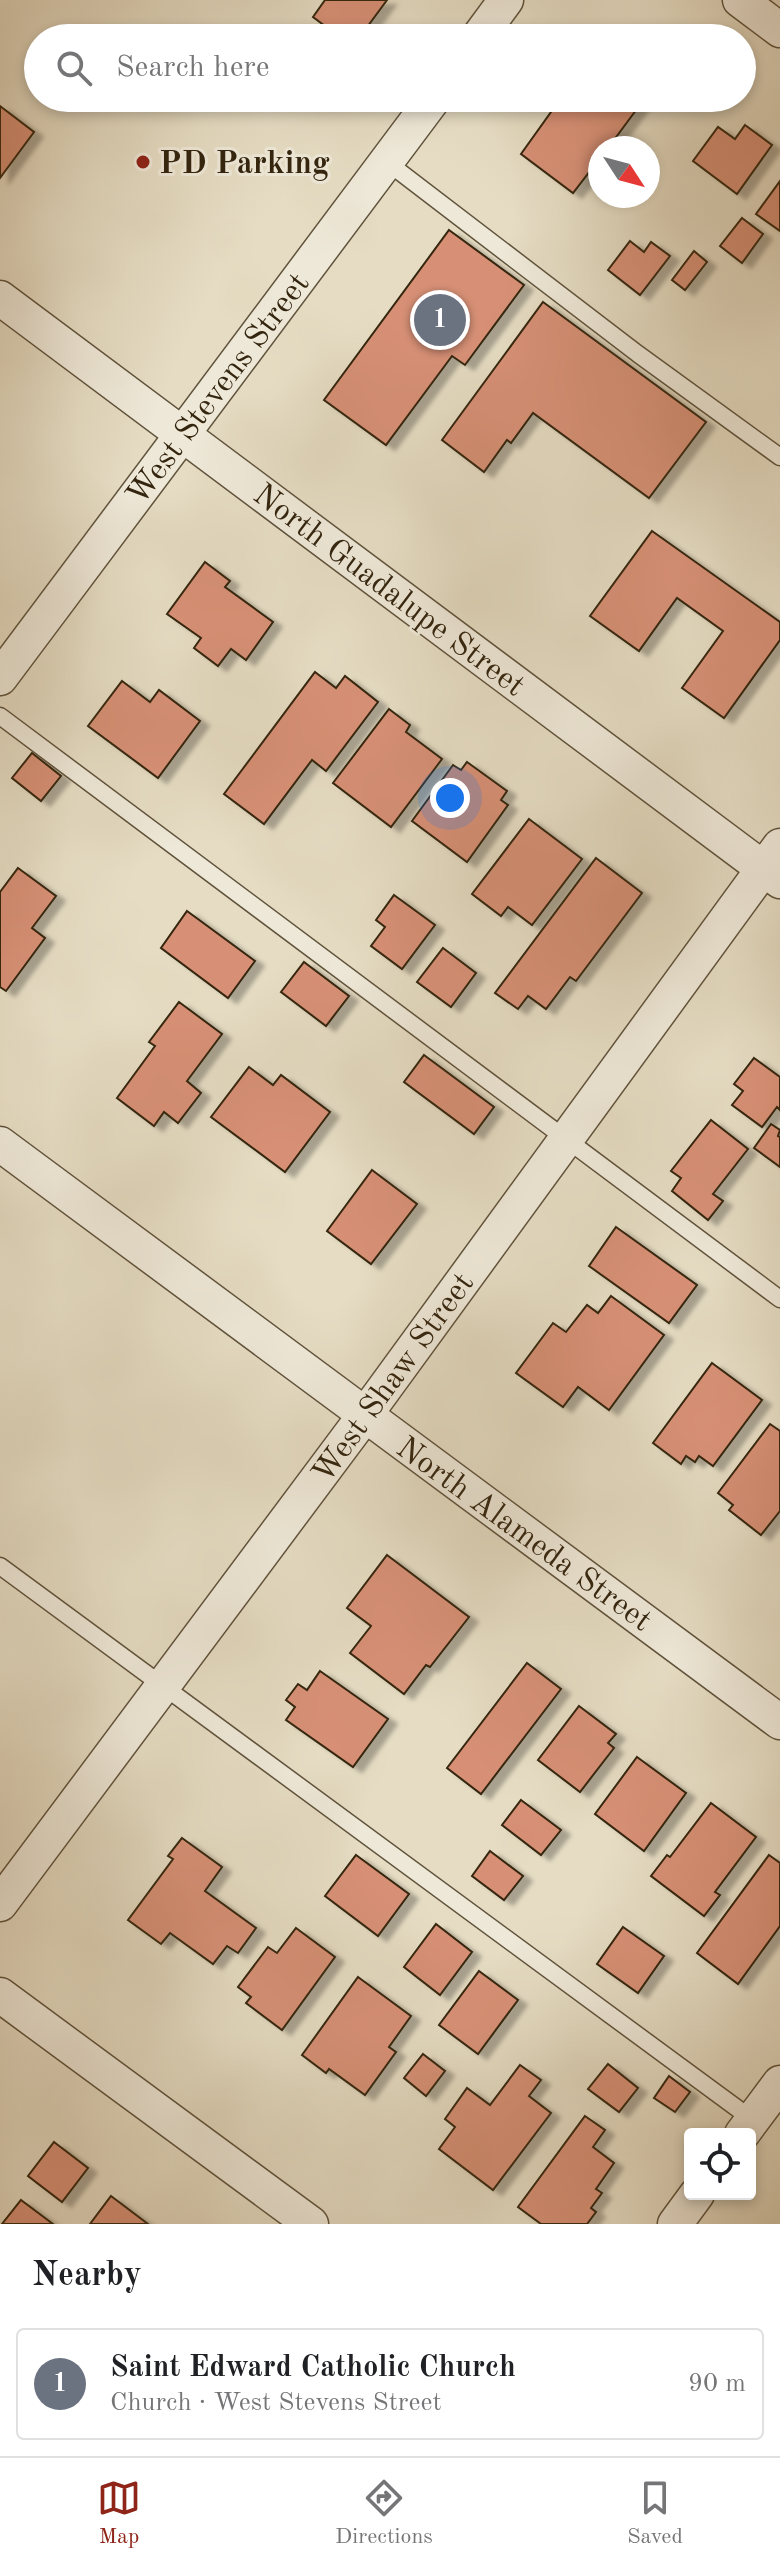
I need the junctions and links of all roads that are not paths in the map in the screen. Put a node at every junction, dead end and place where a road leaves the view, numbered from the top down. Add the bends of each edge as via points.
1 (506, 0) edge
2 (740, 0) edge
3 (488, 24) edge
4 (780, 30) edge
5 (424, 112) edge
6 (387, 162) junction
7 (0, 298) edge
8 (182, 434) junction
9 (780, 457) edge
10 (0, 678) edge
11 (0, 716) edge
12 (775, 865) edge
13 (567, 1139) junction
14 (0, 1144) edge
15 (780, 1299) edge
16 (365, 1415) junction
17 (0, 1566) edge
18 (162, 1686) junction
19 (780, 1722) edge
20 (0, 1904) edge
21 (0, 1995) edge
22 (780, 2083) edge
23 (748, 2127) edge
24 (693, 2200) edge
25 (311, 2224) edge
26 (675, 2224) edge

1 - 3 street
2 - 4 street
5 - 6 street, West Stevens Street
6 - 8 street, West Stevens Street
6 - 9 lane
7 - 8 street, North Guadalupe Street
8 - 10 street, West Stevens Street
8 - 12 street, North Guadalupe Street
11 - 13 lane
12 - 13 street, West Shaw Street
13 - 15 lane
13 - 16 street, West Shaw Street
14 - 16 street, North Alameda Street
16 - 18 street, West Shaw Street
16 - 19 street, North Alameda Street
17 - 18 lane
18 - 20 street, West Shaw Street
18 - 23 lane
21 - 25 street
22 - 23 street
24 - 26 street

